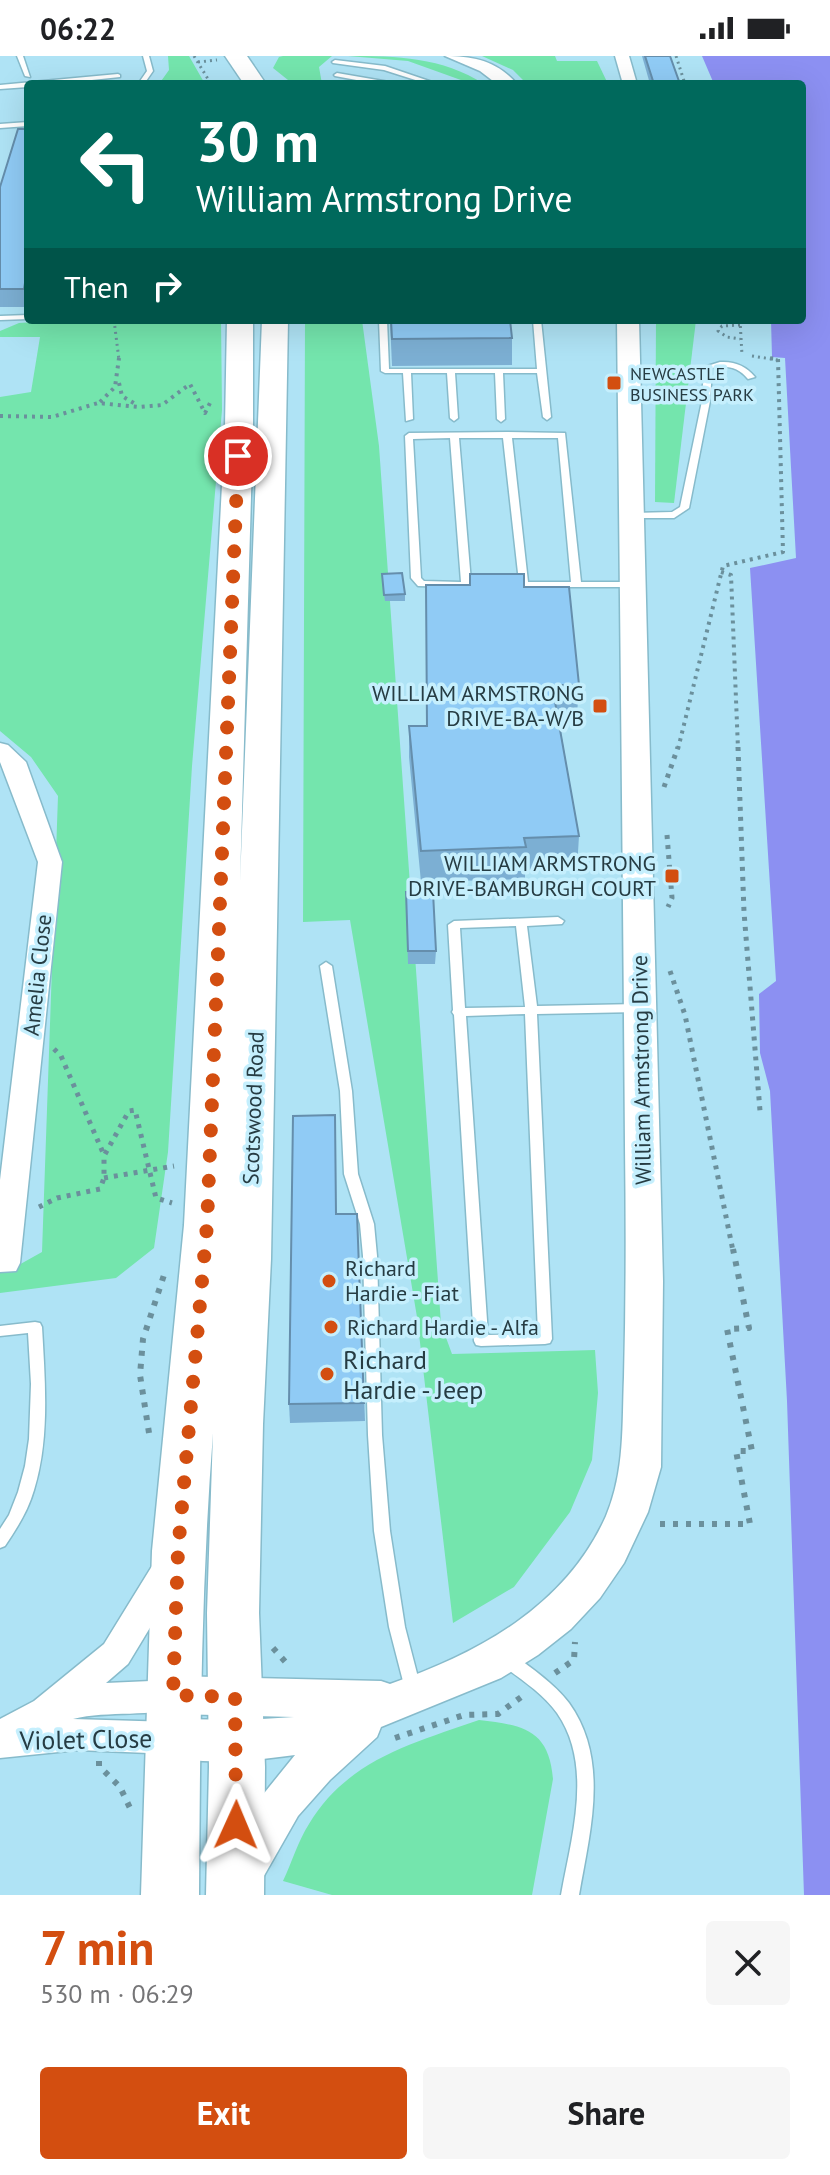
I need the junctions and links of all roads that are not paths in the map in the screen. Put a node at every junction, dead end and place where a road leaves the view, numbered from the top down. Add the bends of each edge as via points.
1 (20, 56) edge
2 (146, 56) edge
3 (454, 56) edge
4 (622, 56) edge
5 (335, 62) dead end
6 (226, 66) edge
7 (337, 75) dead end
8 (413, 75) junction
9 (118, 76) dead end
10 (29, 80) edge
11 (59, 80) edge
12 (144, 80) edge
13 (249, 80) edge
14 (366, 80) edge
15 (400, 80) edge
16 (425, 80) edge
17 (503, 80) edge
18 (628, 80) edge
19 (24, 83) edge
20 (0, 87) edge
21 (24, 124) edge
22 (0, 126) edge
23 (24, 317) edge
24 (0, 318) edge
25 (240, 324) edge
26 (275, 324) edge
27 (383, 324) edge
28 (537, 324) edge
29 (628, 324) edge
30 (407, 371) junction
31 (451, 371) junction
32 (499, 371) junction
33 (541, 371) junction
34 (751, 377) dead end
35 (547, 417) dead end
36 (454, 418) dead end
37 (409, 419) dead end
38 (501, 419) dead end
39 (507, 435) junction
40 (454, 436) junction
41 (633, 516) junction
42 (466, 584) junction
43 (524, 585) junction
44 (576, 585) junction
45 (632, 585) junction
46 (0, 750) edge
47 (558, 921) dead end
48 (521, 922) junction
49 (326, 966) dead end
50 (640, 1008) junction
51 (531, 1010) junction
52 (458, 1012) junction
53 (7, 1215) edge
54 (5, 1263) dead end
55 (0, 1331) edge
56 (0, 1542) edge
57 (178, 1551) junction
58 (504, 1656) junction
59 (48, 1708) junction
60 (392, 1713) junction
61 (173, 1717) junction
62 (236, 1719) junction
63 (0, 1740) edge
64 (235, 1889) edge
65 (170, 1895) edge
66 (570, 1895) edge

1 - 10 lane
2 - 12 lane via 150,71
3 - 17 street via 486,67
4 - 18 street
5 - 8 lane
6 - 13 main road
7 - 14 lane
8 - 15 lane
8 - 16 lane
9 - 11 lane
19 - 20 lane
21 - 22 lane
23 - 24 lane
25 - 57 main road, Scotswood Road via 207,1225
26 - 62 main road, Scotswood Road via 249,1243 238,1424
27 - 30 lane via 385,371
28 - 33 lane
29 - 41 street, William Armstrong Drive
30 - 31 lane
30 - 37 lane
31 - 32 lane
31 - 36 lane
32 - 33 lane
32 - 38 lane
33 - 35 lane
34 - 41 lane via 741,367 708,367 684,508 674,515
39 - 40 lane
39 - 43 lane
39 - 44 lane via 562,435
40 - 42 lane
40 - 42 lane via 409,436 416,578 421,584
41 - 45 street, William Armstrong Drive
42 - 43 lane
43 - 44 lane
44 - 45 lane
45 - 50 street, William Armstrong Drive
46 - 53 street, Amelia Close via 14,762 50,862
47 - 48 lane
48 - 51 lane
48 - 52 lane via 454,925
49 - 60 lane via 346,1091 351,1174 369,1245 382,1531 397,1627
50 - 51 lane
50 - 58 street, William Armstrong Drive via 645,1281 636,1494 607,1558 579,1593
51 - 52 lane
51 - 52 lane via 545,1339 481,1341
53 - 54 street, Amelia Close
55 - 56 lane via 35,1327 40,1424 31,1481
57 - 59 street via 116,1654
57 - 61 main road, Scotswood Road
58 - 60 street, William Armstrong Drive
58 - 66 lane via 539,1684 578,1730 585,1756 585,1798
59 - 61 street, Violet Close via 108,1697
59 - 63 street, Violet Close
60 - 62 street, William Armstrong Drive via 312,1732
60 - 64 street via 320,1760 292,1791 272,1816
61 - 62 street, William Armstrong Drive
61 - 63 street, Violet Close via 78,1734
61 - 65 main road, Scotswood Road
62 - 64 main road, Scotswood Road

